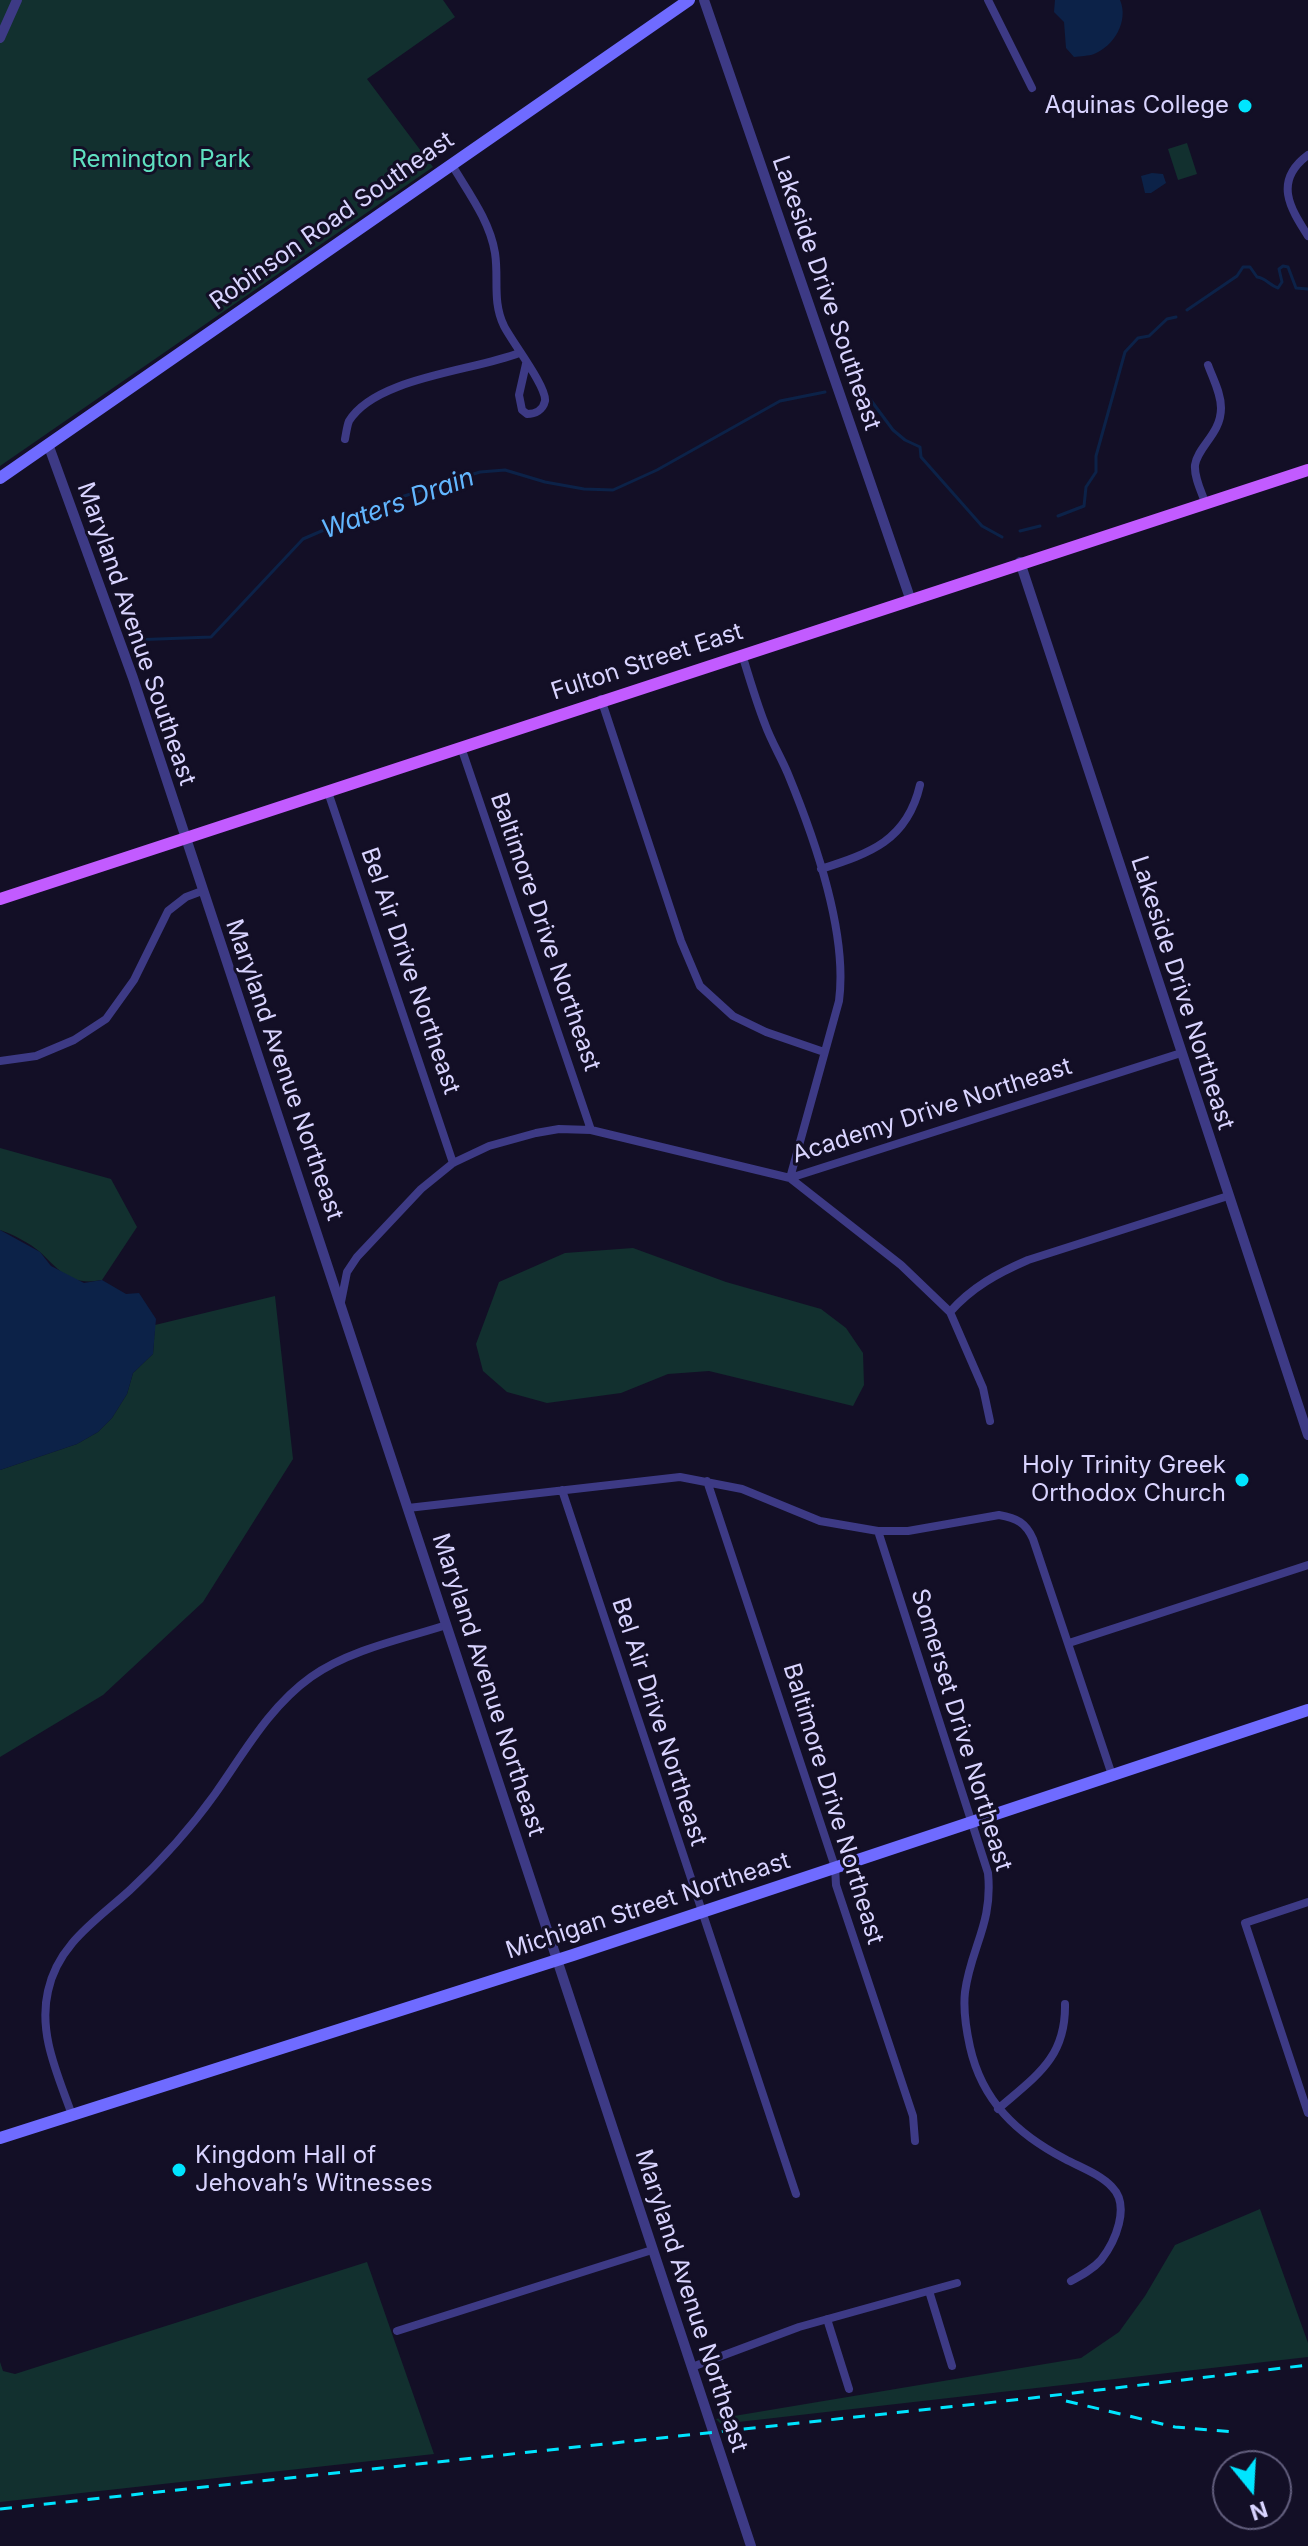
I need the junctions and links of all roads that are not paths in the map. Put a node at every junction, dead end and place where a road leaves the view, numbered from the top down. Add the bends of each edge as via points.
1 (17, 0) edge
2 (689, 0) edge
3 (704, 0) edge
4 (988, 0) edge
5 (0, 38) edge
6 (1032, 88) dead end
7 (1308, 155) edge
8 (452, 165) junction
9 (1308, 236) edge
10 (519, 353) junction
11 (526, 364) junction
12 (1208, 365) dead end
13 (345, 439) dead end
14 (48, 444) junction
15 (1308, 470) edge
16 (0, 478) edge
17 (1205, 502) junction
18 (1020, 562) junction
19 (910, 598) junction
20 (742, 654) junction
21 (601, 699) junction
22 (461, 747) junction
23 (920, 785) dead end
24 (328, 792) junction
25 (184, 838) junction
26 (821, 869) junction
27 (202, 891) junction
28 (0, 899) edge
29 (824, 1052) junction
30 (1181, 1053) junction
31 (0, 1061) edge
32 (591, 1130) junction
33 (453, 1163) junction
34 (790, 1178) junction
35 (1228, 1196) junction
36 (341, 1302) junction
37 (950, 1312) junction
38 (990, 1421) dead end
39 (1308, 1435) edge
40 (707, 1481) junction
41 (562, 1490) junction
42 (408, 1508) junction
43 (878, 1531) junction
44 (1308, 1565) edge
45 (447, 1625) junction
46 (1069, 1643) junction
47 (1308, 1710) edge
48 (1112, 1775) junction
49 (973, 1822) junction
50 (835, 1867) junction
51 (1308, 1902) edge
52 (701, 1912) junction
53 (557, 1960) junction
54 (1065, 2004) dead end
55 (998, 2109) junction
56 (1308, 2113) edge
57 (72, 2115) junction
58 (0, 2138) edge
59 (915, 2141) dead end
60 (796, 2194) dead end
61 (652, 2250) junction
62 (1071, 2281) dead end
63 (957, 2283) dead end
64 (929, 2291) junction
65 (827, 2319) junction
66 (397, 2331) dead end
67 (952, 2366) dead end
68 (692, 2367) junction
69 (849, 2389) dead end
70 (751, 2546) edge

1 - 5 street
2 - 8 main road, Robinson Road Southeast
3 - 19 street, Lakeside Drive Southeast
4 - 6 street
7 - 9 street via 1295,166 1288,194 1289,207
8 - 10 street via 492,239 497,309
8 - 14 main road, Robinson Road Southeast
10 - 11 street
10 - 13 street via 382,393 348,423
11 - 11 street via 520,403 527,414 535,414 545,400
12 - 17 street via 1222,410 1218,427 1195,462
14 - 16 main road, Robinson Road Southeast
14 - 25 street, Maryland Avenue Southeast
15 - 17 main road, Fulton Street East
17 - 18 main road, Fulton Street East
18 - 19 main road, Fulton Street East
18 - 30 street, Lakeside Drive Northeast
19 - 20 main road, Fulton Street East
20 - 21 main road, Fulton Street East
20 - 26 street
21 - 22 main road, Fulton Street East
21 - 29 street via 700,986 733,1016
22 - 24 main road, Fulton Street East
22 - 32 street, Baltimore Drive Northeast
23 - 26 street via 911,812 888,840
24 - 25 main road, Fulton Street East
24 - 33 street, Bel Air Drive Northeast
25 - 27 street, Maryland Avenue Northeast
25 - 28 main road, Fulton Street East
26 - 29 street via 842,980
27 - 31 street via 168,911 134,980 106,1019 36,1056
27 - 36 street, Maryland Avenue Northeast
29 - 34 street
30 - 34 street, Academy Drive Northeast
30 - 35 street, Lakeside Drive Northeast
32 - 33 street, Academy Drive Northeast via 536,1133
32 - 34 street, Academy Drive Northeast
33 - 36 street, Academy Drive Northeast via 357,1257 347,1272
34 - 37 street via 901,1265
35 - 37 street via 1028,1260 974,1288
35 - 39 street, Lakeside Drive Northeast
36 - 42 street, Maryland Avenue Northeast
37 - 38 street via 983,1388
40 - 41 street via 680,1477
40 - 43 street via 742,1489 820,1521
40 - 50 street, Baltimore Drive Northeast
41 - 42 street
41 - 52 street, Bel Air Drive Northeast
42 - 45 street, Maryland Avenue Northeast
43 - 46 street via 999,1515 1013,1518 1033,1539
43 - 49 street, Somerset Drive Northeast
44 - 46 street
45 - 53 street, Maryland Avenue Northeast
45 - 57 street via 339,1662 294,1690 261,1727 191,1827 62,1954 48,1989 45,2024
46 - 48 street
47 - 48 main road, Michigan Street Northeast
48 - 49 main road, Michigan Street Northeast
49 - 50 main road, Michigan Street Northeast
49 - 55 street, Somerset Drive Northeast via 988,1873 989,1904 969,1976 965,2015 979,2076
50 - 52 main road, Michigan Street Northeast
50 - 59 street, Baltimore Drive Northeast via 836,1885 913,2116
51 - 56 street via 1245,1923
52 - 53 main road, Michigan Street Northeast
52 - 60 street, Bel Air Drive Northeast
53 - 57 main road, Michigan Street Northeast
53 - 61 street, Maryland Avenue Northeast
54 - 55 street via 1059,2047
55 - 62 street, Somerset Drive Northeast via 1018,2130 1116,2191 1120,2220 1111,2244 1102,2259
57 - 58 main road, Michigan Street Northeast
61 - 66 street
61 - 68 street, Maryland Avenue Northeast
63 - 64 street
64 - 65 street
64 - 67 street
65 - 68 street
65 - 69 street
68 - 70 street, Maryland Avenue Northeast

